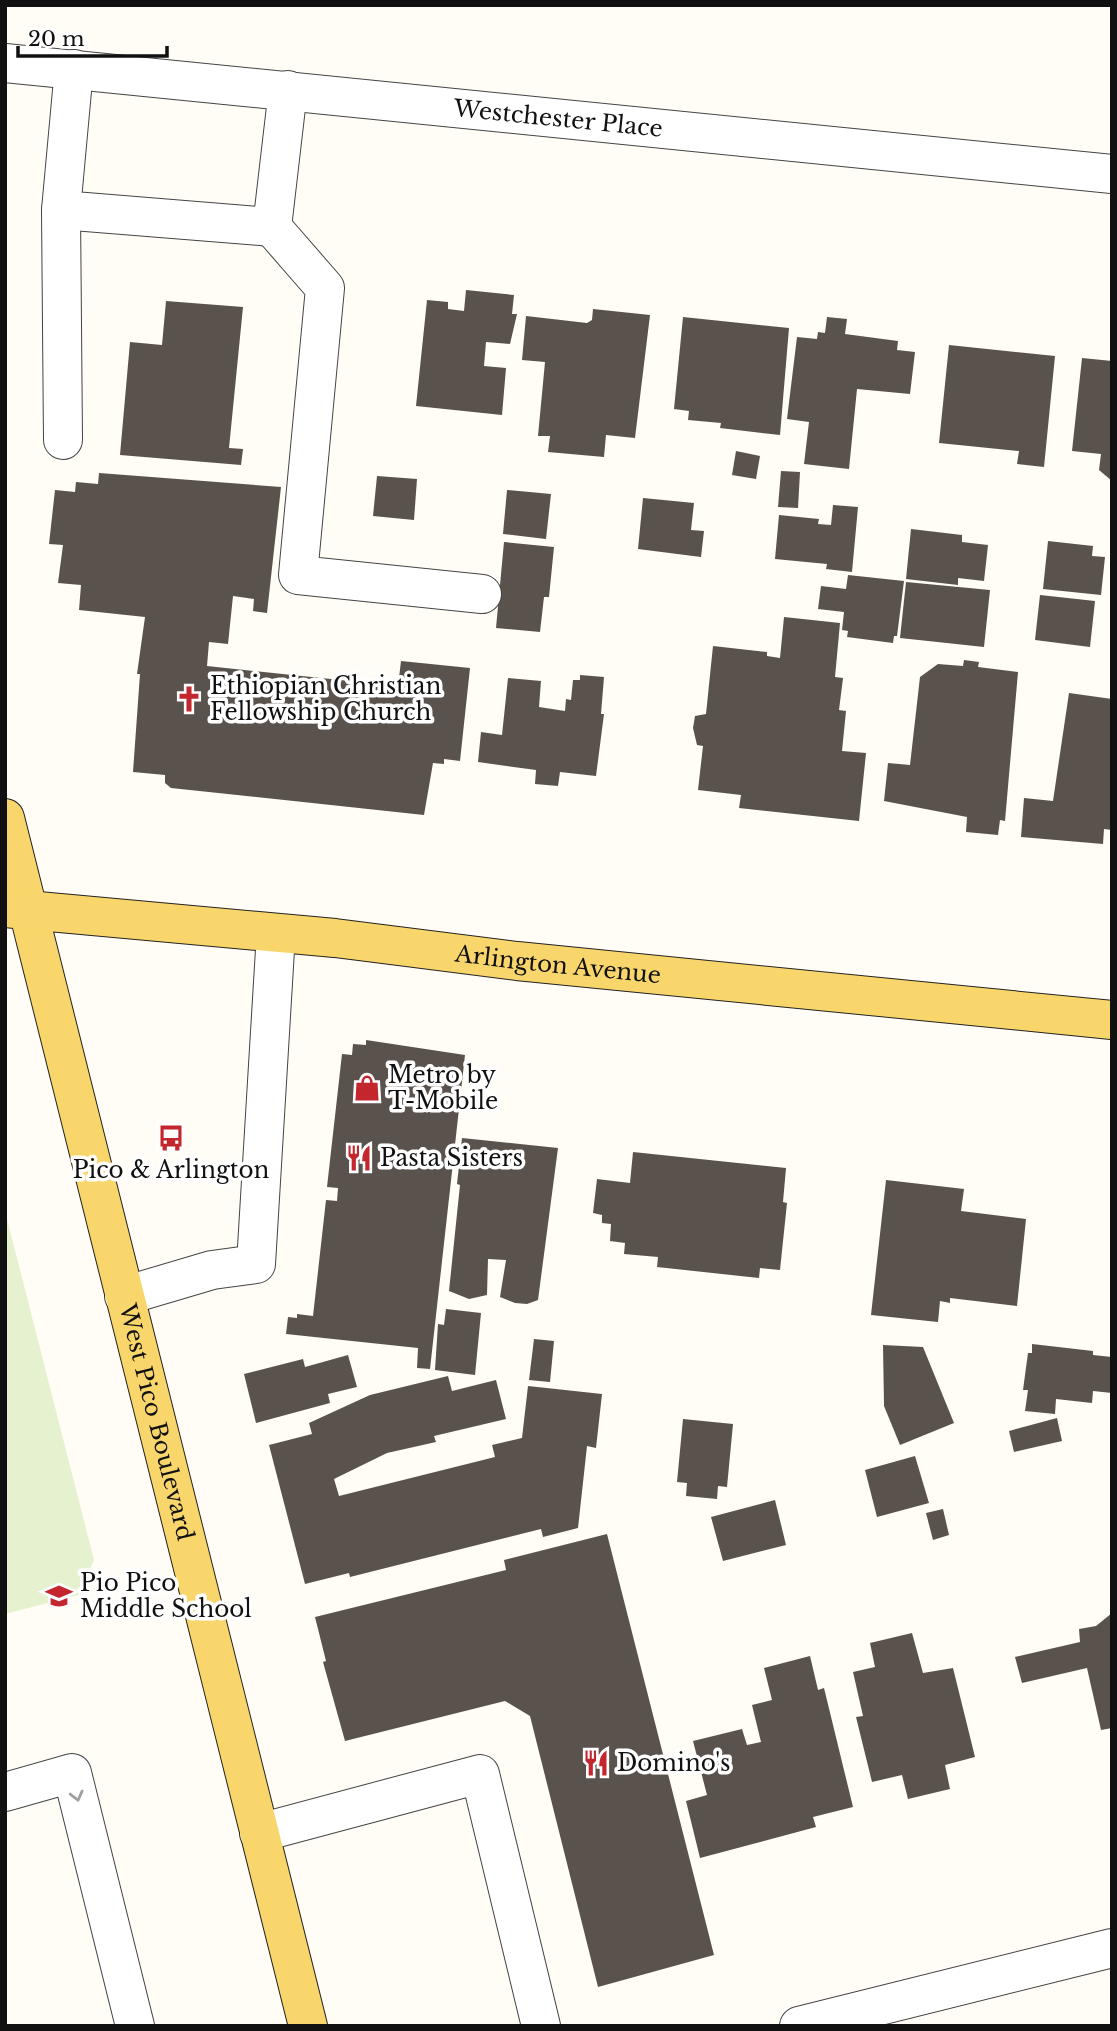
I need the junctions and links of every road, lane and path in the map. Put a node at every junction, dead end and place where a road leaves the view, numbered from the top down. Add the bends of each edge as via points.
1 (5, 63) edge
2 (74, 69) junction
3 (288, 90) junction
4 (1112, 174) edge
5 (61, 210) junction
6 (272, 227) junction
7 (63, 440) dead end
8 (482, 594) dead end
9 (5, 818) edge
10 (17, 910) edge
11 (276, 933) junction
12 (1112, 1020) edge
13 (124, 1296) junction
14 (5, 1793) edge
15 (259, 1833) junction
16 (1112, 1948) edge
17 (135, 2026) edge
18 (308, 2026) edge
19 (541, 2026) edge
20 (799, 2026) edge

1 - 2 street, Westchester Place
2 - 3 street, Westchester Place
2 - 5 street
3 - 4 street, Westchester Place
3 - 6 street
5 - 6 street
5 - 7 street
6 - 8 street via 325,288 298,575
9 - 10 main road, West Pico Boulevard
10 - 11 main road, Arlington Avenue
10 - 13 main road, West Pico Boulevard
11 - 12 main road, Arlington Avenue
11 - 13 street via 256,1264 212,1270
13 - 15 main road, West Pico Boulevard
14 -> 17 street via 72,1773
15 - 18 main road, West Pico Boulevard
15 - 19 street via 480,1774
16 - 20 street

